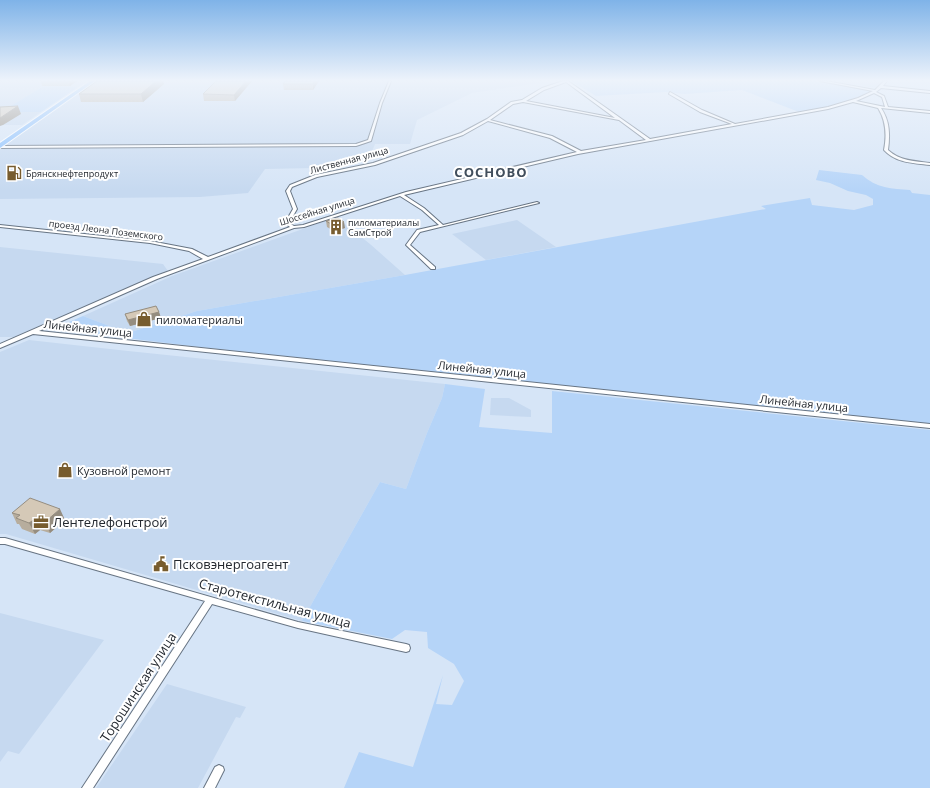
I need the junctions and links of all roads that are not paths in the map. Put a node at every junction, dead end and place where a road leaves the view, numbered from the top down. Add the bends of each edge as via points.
1 (39, 118) edge
2 (377, 118) edge
3 (491, 118) edge
4 (614, 118) edge
5 (718, 118) edge
6 (775, 118) edge
7 (885, 118) edge
8 (620, 119) joint
9 (488, 120) junction
10 (736, 125) junction
11 (652, 140) junction
12 (1, 144) edge
13 (581, 153) junction
14 (930, 164) edge
15 (401, 195) junction
16 (537, 203) dead end
17 (0, 226) edge
18 (442, 226) junction
19 (293, 227) junction
20 (208, 259) junction
21 (434, 268) dead end
22 (32, 332) junction
23 (0, 346) edge
24 (930, 426) edge
25 (0, 541) edge
26 (210, 600) junction
27 (406, 648) dead end
28 (219, 770) dead end
29 (87, 788) edge
30 (209, 788) edge

1 - 12 highway
2 - 12 street via 369,141 356,145
3 - 9 street, Лиственная улица
4 - 8 street
5 - 10 street
6 - 10 street, Шоссейная улица
7 - 14 street via 888,132 886,150 899,160
8 - 11 street
9 - 13 street via 551,137
9 - 19 street, Лиственная улица via 436,144 363,166 316,176 291,186 288,191 295,209 287,223
10 - 11 street, Шоссейная улица
11 - 13 street, Шоссейная улица
13 - 15 street, Шоссейная улица
15 - 18 street via 423,209
15 - 19 street, Шоссейная улица
16 - 18 street
17 - 20 street, проезд Леона Поземского via 150,242 190,250
18 - 21 street via 419,231 408,245
19 - 20 street, Шоссейная улица
20 - 22 street, Шоссейная улица via 155,278
22 - 23 street, Шоссейная улица
22 - 24 street, Линейная улица
25 - 26 street, Старотекстильная улица
26 - 27 street, Старотекстильная улица via 298,625
26 - 29 street, Торошинская улица
28 - 30 street

